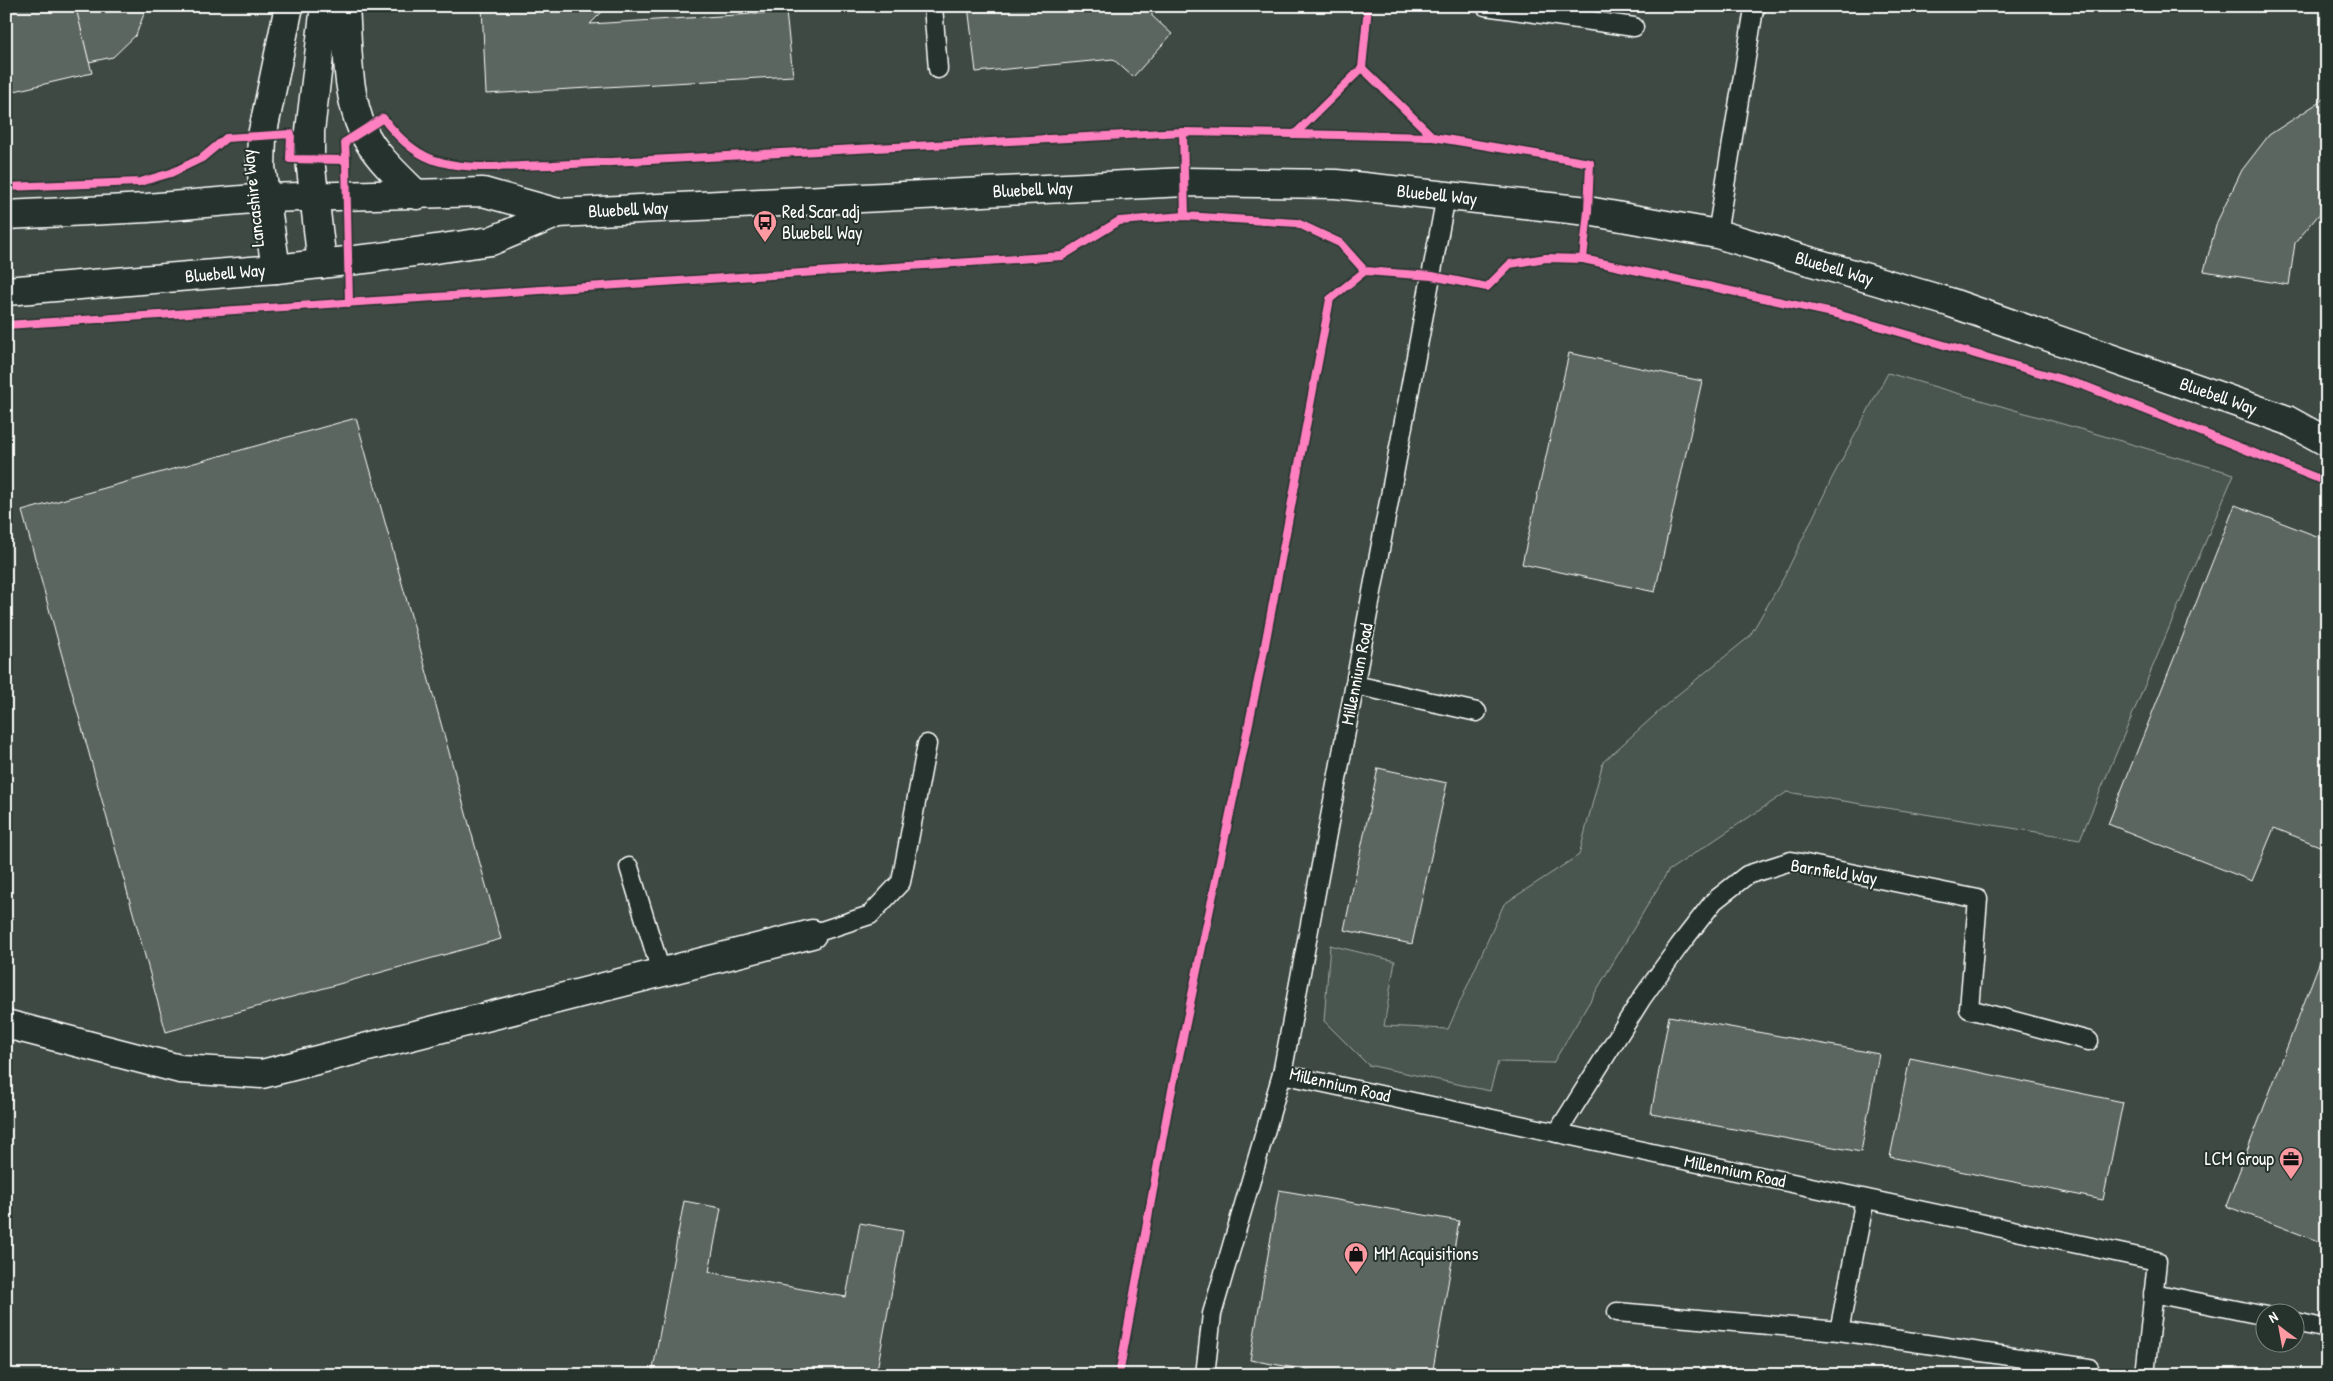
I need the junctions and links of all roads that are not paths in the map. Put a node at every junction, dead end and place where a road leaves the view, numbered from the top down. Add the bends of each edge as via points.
1 (289, 6) edge
2 (325, 6) edge
3 (345, 6) edge
4 (933, 6) edge
5 (1485, 6) edge
6 (1754, 7) edge
7 (1634, 27) dead end
8 (938, 68) dead end
9 (417, 195) junction
10 (1446, 196) junction
11 (314, 197) junction
12 (264, 198) junction
13 (558, 212) junction
14 (6, 215) edge
15 (1717, 234) junction
16 (322, 264) junction
17 (276, 269) junction
18 (6, 291) edge
19 (2287, 420) junction
20 (2327, 420) edge
21 (2327, 442) edge
22 (1355, 685) junction
23 (1478, 712) dead end
24 (927, 744) dead end
25 (629, 867) dead end
26 (812, 934) joint
27 (660, 972) junction
28 (6, 1024) edge
29 (2090, 1041) dead end
30 (1282, 1074) junction
31 (1557, 1132) junction
32 (1865, 1198) junction
33 (2153, 1293) junction
34 (1617, 1312) dead end
35 (2256, 1314) edge
36 (2306, 1324) edge
37 (2327, 1329) edge
38 (1839, 1331) junction
39 (2089, 1368) dead end
40 (1205, 1375) edge
41 (2145, 1375) edge

1 - 12 main road, Lancashire Way via 262,136
2 - 11 main road via 310,131
3 - 9 main road via 353,102 364,131 394,172
4 - 8 lane
5 - 7 lane
6 - 15 lane
9 - 11 main road, Bluebell Way
9 - 13 main road, Bluebell Way via 483,192
10 - 13 main road, Bluebell Way via 1336,184 1185,182
10 - 15 main road, Bluebell Way via 1588,211
10 - 22 lane, Millennium Road
11 - 12 main road, Bluebell Way
11 - 16 main road
12 - 14 main road, Bluebell Way
12 - 17 main road, Lancashire Way
13 - 16 main road, Bluebell Way via 490,240
15 - 19 main road, Bluebell Way via 1949,302
16 - 17 main road, Bluebell Way
17 - 18 main road, Bluebell Way
19 - 20 main road
19 - 21 main road
22 - 23 lane
22 - 30 lane, Millennium Road
24 - 26 lane via 901,882 870,915
25 - 27 lane
26 - 27 main road
27 - 28 main road via 262,1074 180,1069
29 - 31 lane, Barnfield Way via 1969,1009 1978,899 1791,861 1747,875 1714,901 1642,998
30 - 31 lane, Millennium Road
30 - 40 lane via 1212,1314
31 - 32 lane, Millennium Road
32 - 33 lane, Millennium Road via 2157,1261
32 - 38 lane
33 - 35 lane
33 - 41 lane, Millennium Road
34 - 38 lane
36 - 37 lane
38 - 39 lane

